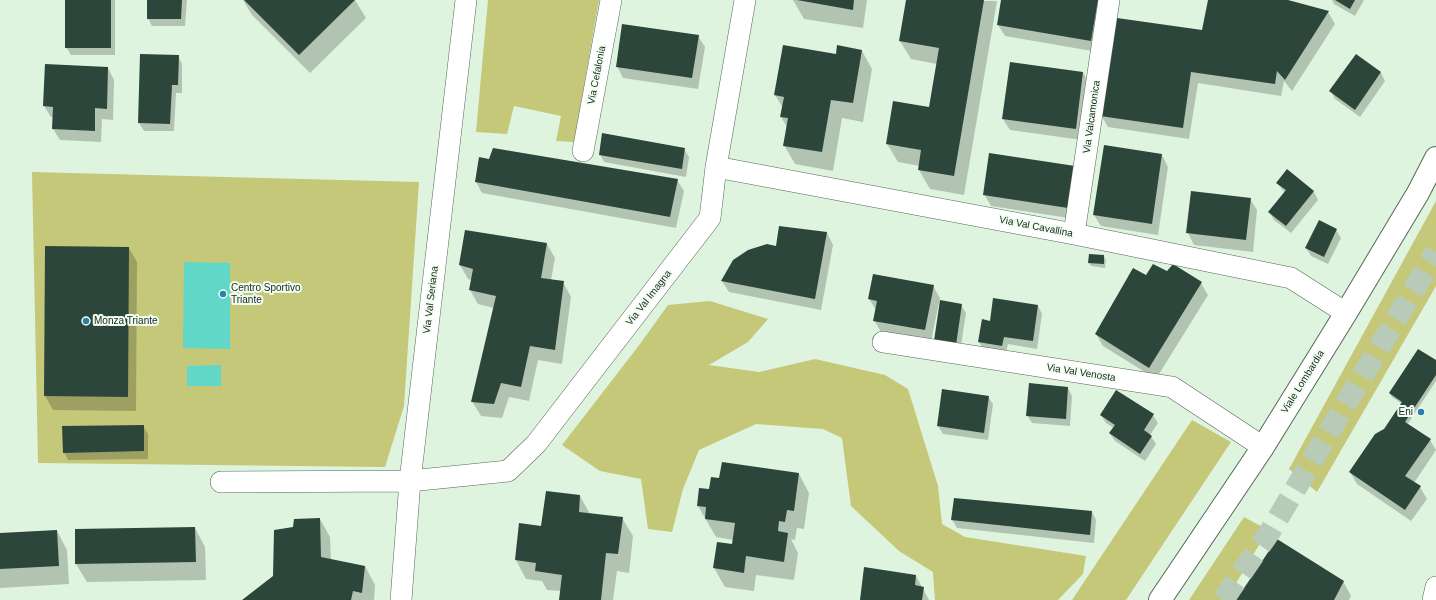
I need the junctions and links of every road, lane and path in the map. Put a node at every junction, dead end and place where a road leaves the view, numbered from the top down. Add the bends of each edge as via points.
1 (466, 0) edge
2 (611, 0) edge
3 (745, 0) edge
4 (1109, 0) edge
5 (583, 151) dead end
6 (1436, 158) edge
7 (716, 168) junction
8 (1074, 234) junction
9 (1346, 313) junction
10 (883, 342) dead end
11 (1263, 447) junction
12 (410, 481) junction
13 (220, 482) dead end
14 (1436, 587) edge
15 (402, 600) edge
16 (1160, 600) edge
17 (1433, 600) edge

1 - 12 street, Via Val Seriana
2 - 5 street, Via Cefalonia
3 - 7 street, Via Val Imagna
4 - 8 street, Via Valcamonica
6 - 9 street, Viale Lombardia
7 - 8 street, Via Val Cavallina
7 - 12 street, Via Val Imagna via 710,218 536,444 508,471
8 - 9 street, Via Val Cavallina via 1292,278
9 - 11 street, Viale Lombardia
10 - 11 street, Via Val Venosta via 1172,387
11 - 16 street, Viale Lombardia
12 - 13 street, Via Val Imagna
12 - 15 street, Via Val Seriana
14 - 17 street

